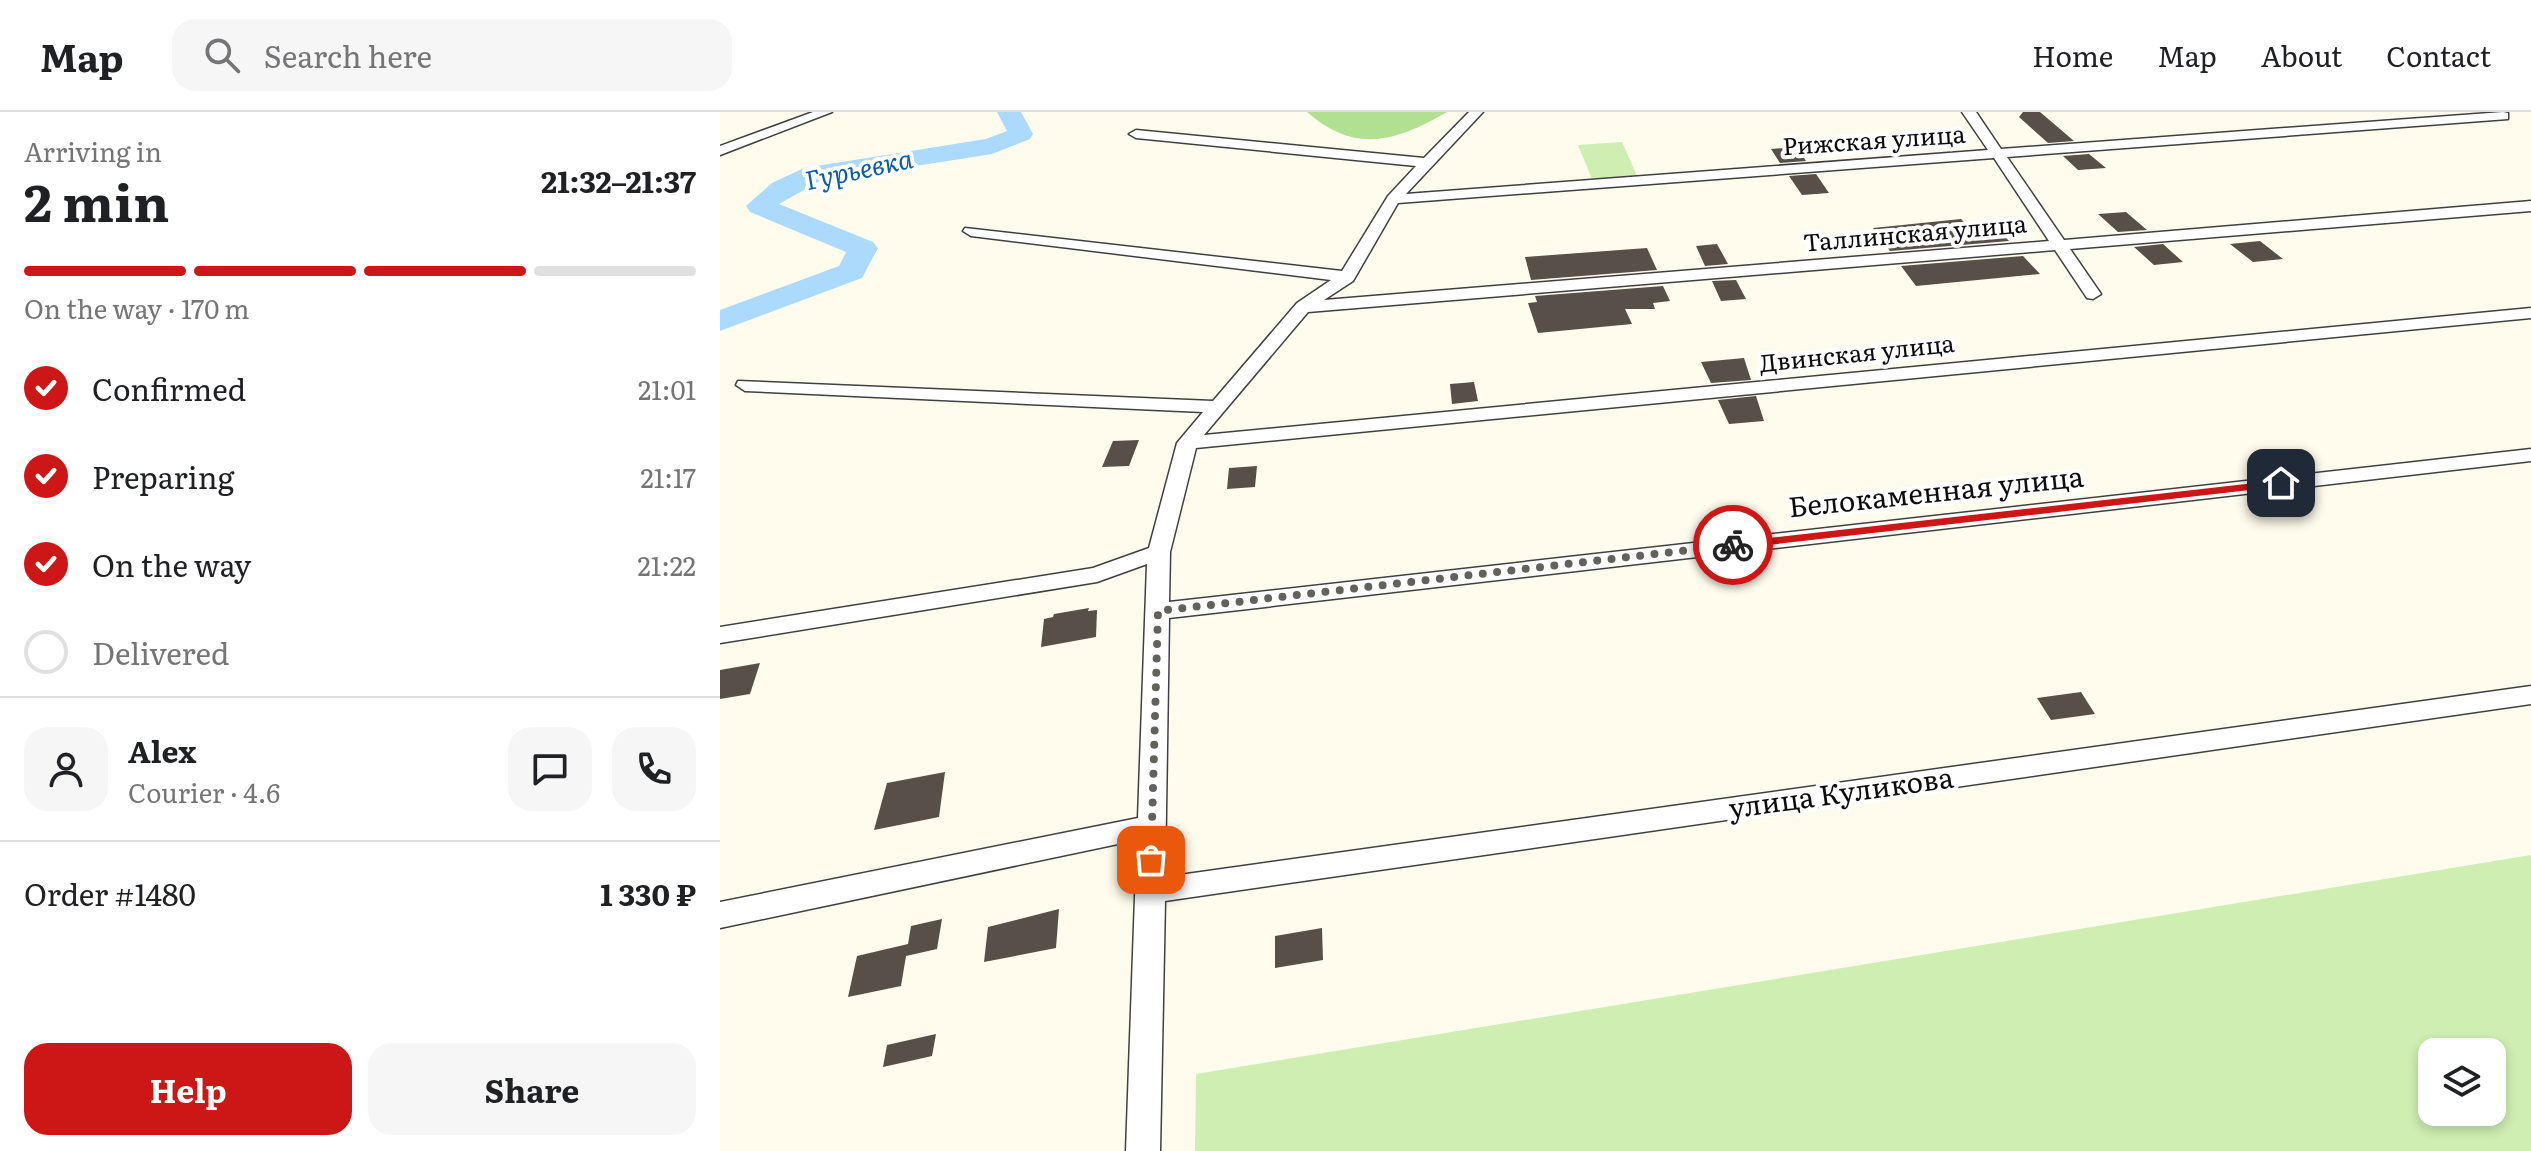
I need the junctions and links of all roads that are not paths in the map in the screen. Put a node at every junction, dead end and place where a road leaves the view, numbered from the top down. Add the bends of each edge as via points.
1 (825, 112) edge
2 (1476, 112) edge
3 (1969, 112) edge
4 (2503, 116) dead end
5 (1136, 134) dead end
6 (720, 151) edge
7 (1996, 154) junction
8 (1427, 163) junction
9 (1393, 199) junction
10 (2531, 206) edge
11 (971, 231) dead end
12 (2059, 246) junction
13 (1347, 277) junction
14 (2093, 294) dead end
15 (1303, 307) junction
16 (2531, 313) edge
17 (745, 385) dead end
18 (1218, 407) junction
19 (1187, 443) junction
20 (2531, 455) edge
21 (1159, 552) junction
22 (1158, 611) junction
23 (720, 635) edge
24 (2531, 695) edge
25 (1147, 827) dead end
26 (1150, 891) junction
27 (720, 915) edge
28 (1143, 1151) edge

1 - 6 street
2 - 8 street
3 - 7 street
4 - 7 street, Рижская улица
5 - 8 street
7 - 9 street, Рижская улица
7 - 12 street
8 - 9 street
9 - 13 street
10 - 12 street, Таллинская улица
11 - 13 street
12 - 14 street
12 - 15 street, Таллинская улица
13 - 15 street
15 - 18 street
16 - 19 street, Двинская улица
17 - 18 street
18 - 19 street
19 - 21 street
20 - 22 street, Белокаменная улица
21 - 22 street
21 - 23 street via 1097,575
22 - 26 street
24 - 26 street, улица Куликова
25 - 27 street
26 - 28 street

